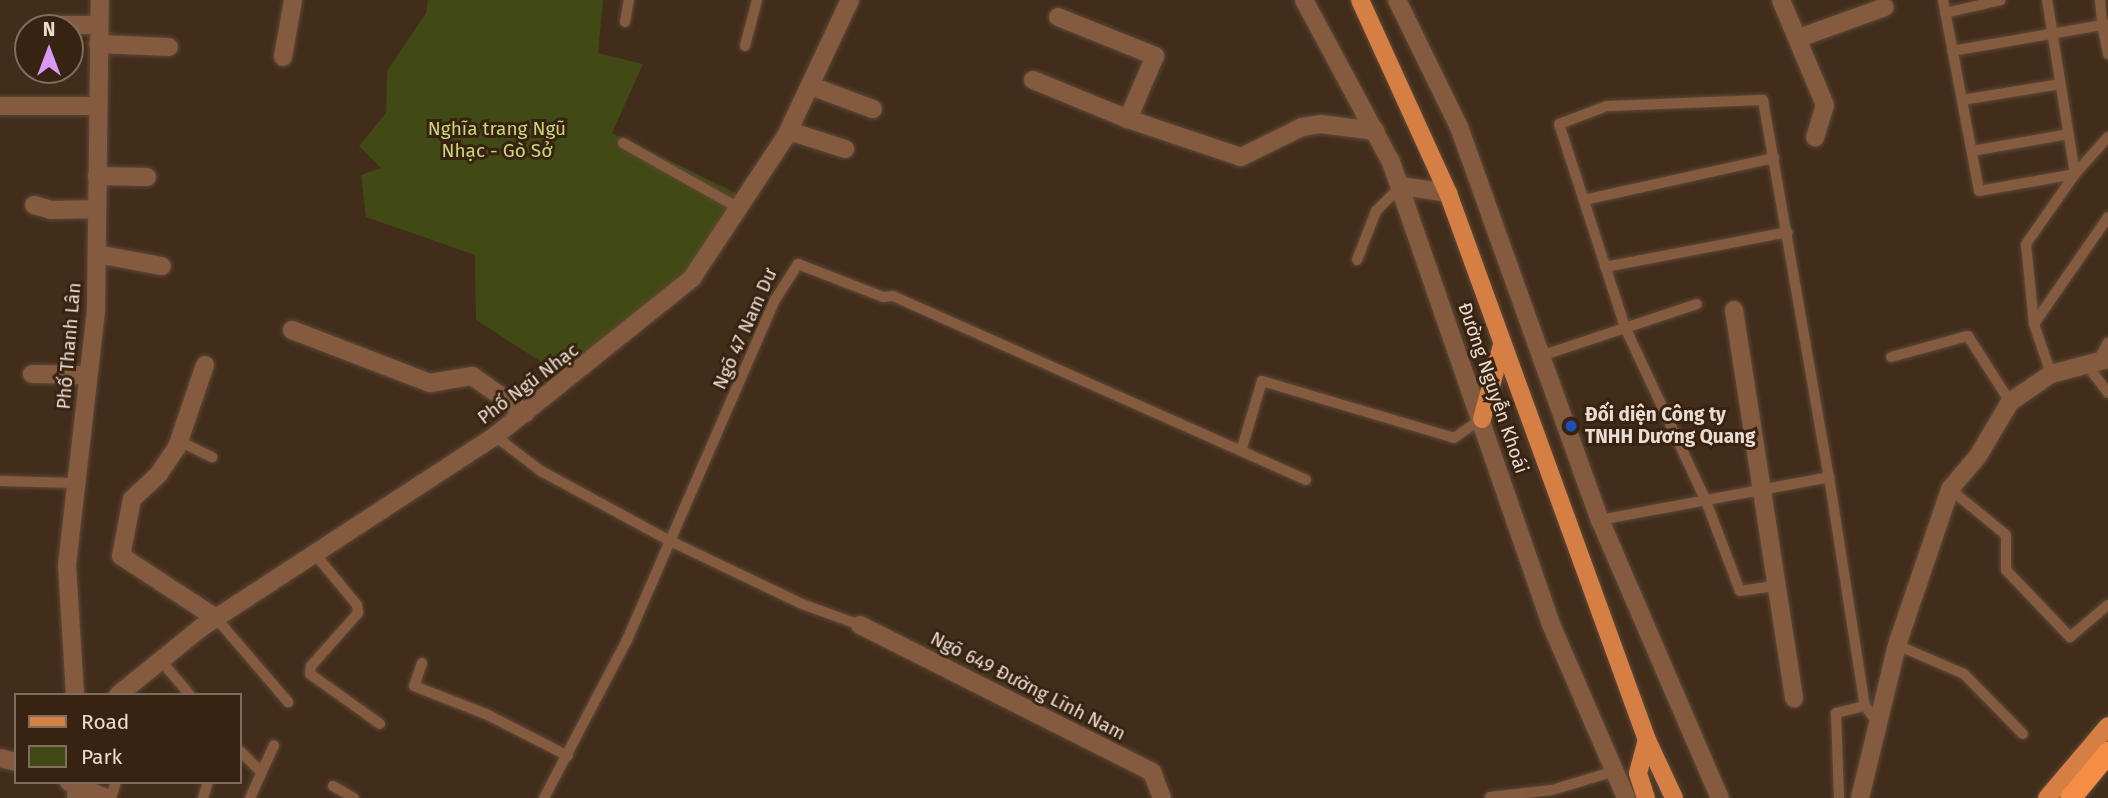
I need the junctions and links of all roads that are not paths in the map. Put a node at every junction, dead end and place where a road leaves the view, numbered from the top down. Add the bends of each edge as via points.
1 (100, 0) edge
2 (293, 0) edge
3 (629, 0) edge
4 (757, 0) edge
5 (850, 0) edge
6 (1304, 0) edge
7 (1360, 0) edge
8 (1397, 0) edge
9 (1781, 0) edge
10 (1943, 0) edge
11 (2001, 0) edge
12 (2047, 0) edge
13 (2100, 0) edge
14 (1885, 7) dead end
15 (1945, 13) junction
16 (1058, 17) dead end
17 (625, 22) dead end
18 (2105, 25) edge
19 (84, 32) edge
20 (2052, 32) junction
21 (99, 35) junction
22 (1799, 38) junction
23 (745, 46) dead end
24 (169, 47) dead end
25 (1952, 51) junction
26 (2108, 54) edge
27 (283, 57) dead end
28 (1033, 80) dead end
29 (2060, 84) junction
30 (811, 86) junction
31 (1962, 100) junction
32 (0, 106) edge
33 (98, 106) junction
34 (873, 108) dead end
35 (1128, 119) junction
36 (789, 131) junction
37 (1376, 131) junction
38 (2069, 134) junction
39 (2108, 136) edge
40 (1815, 138) dead end
41 (623, 143) dead end
42 (845, 149) dead end
43 (1972, 151) junction
44 (1774, 158) junction
45 (2075, 174) junction
46 (97, 176) junction
47 (147, 177) dead end
48 (1401, 186) junction
49 (1448, 193) junction
50 (1584, 200) junction
51 (34, 205) dead end
52 (739, 208) junction
53 (97, 209) junction
54 (2108, 217) edge
55 (1788, 232) junction
56 (97, 254) junction
57 (1357, 260) dead end
58 (162, 266) dead end
59 (1605, 267) junction
60 (1697, 304) dead end
61 (1734, 310) dead end
62 (2034, 324) junction
63 (1625, 327) junction
64 (292, 330) dead end
65 (2108, 342) edge
66 (1502, 345) junction
67 (1544, 355) junction
68 (1891, 357) dead end
69 (2098, 362) edge
70 (205, 365) dead end
71 (32, 374) dead end
72 (2051, 374) junction
73 (88, 375) junction
74 (2108, 393) edge
75 (2010, 402) junction
76 (525, 413) junction
77 (1482, 419) junction
78 (495, 436) junction
79 (179, 441) junction
80 (1242, 448) junction
81 (212, 457) dead end
82 (1829, 477) junction
83 (1306, 480) dead end
84 (0, 481) edge
85 (75, 483) junction
86 (1950, 489) junction
87 (1762, 490) junction
88 (1706, 501) junction
89 (1600, 520) junction
90 (668, 540) junction
91 (315, 554) junction
92 (1775, 586) junction
93 (2108, 606) edge
94 (216, 618) junction
95 (860, 625) joint
96 (1897, 645) junction
97 (162, 662) junction
98 (422, 663) dead end
99 (75, 693) edge
100 (121, 693) edge
101 (188, 693) edge
102 (1794, 698) dead end
103 (288, 702) dead end
104 (1865, 706) junction
105 (380, 724) dead end
106 (1880, 725) junction
107 (2108, 726) edge
108 (2023, 734) dead end
109 (1647, 740) junction
110 (274, 745) dead end
111 (2108, 752) edge
112 (242, 753) edge
113 (568, 756) junction
114 (260, 771) junction
115 (1615, 771) junction
116 (333, 786) dead end
117 (75, 787) edge
118 (1490, 797) edge
119 (106, 798) edge
120 (250, 798) edge
121 (354, 798) edge
122 (544, 798) edge
123 (1162, 798) edge
124 (1626, 798) edge
125 (1646, 798) edge
126 (1674, 798) edge
127 (1720, 798) edge
128 (1839, 798) edge
129 (1860, 798) edge
130 (2047, 798) edge
131 (2070, 798) edge

1 - 21 street, Phố Thanh Lân
2 - 27 street
3 - 17 lane
4 - 23 lane
5 - 30 street, Phố Ngũ Nhạc
6 - 37 street, Đường Nguyễn Khoái
7 - 49 main road, Đường Nguyễn Khoái
8 - 67 street via 1459,127
9 - 22 street
10 - 15 lane
11 - 15 lane
12 - 20 lane
13 - 18 lane
14 - 22 street
15 - 25 lane
16 - 35 street via 1155,56
18 - 20 lane
18 - 26 lane
19 - 21 street
20 - 25 lane
20 - 29 lane
21 - 24 street
21 - 33 street, Phố Thanh Lân
22 - 40 street via 1825,106
25 - 31 lane
28 - 35 street
29 - 31 lane
29 - 38 lane
30 - 34 street
30 - 36 street, Phố Ngũ Nhạc
31 - 43 lane
32 - 33 street
33 - 46 street, Phố Thanh Lân
35 - 37 street via 1241,157 1302,127 1321,124
36 - 42 street
36 - 52 street, Phố Ngũ Nhạc
37 - 48 street, Đường Nguyễn Khoái
38 - 43 lane
38 - 45 lane
39 - 45 lane
41 - 52 lane
43 - 45 lane via 1979,191
44 - 50 lane
44 - 50 lane via 1763,100 1607,106 1559,124
44 - 55 lane
45 - 62 lane via 2026,244
46 - 47 street
46 - 53 street, Phố Thanh Lân
48 - 49 street
48 - 57 lane via 1376,211
48 - 77 street, Đường Nguyễn Khoái
49 - 66 main road, Đường Nguyễn Khoái
50 - 59 lane
51 - 53 street
52 - 76 street, Phố Ngũ Nhạc via 692,278
53 - 56 street, Phố Thanh Lân
54 - 62 lane
55 - 59 lane
55 - 82 lane
56 - 58 street
56 - 73 street, Phố Thanh Lân
59 - 63 lane
60 - 63 lane
61 - 87 street
62 - 72 lane
63 - 67 lane
63 - 88 lane
64 - 76 street via 430,383 472,376
65 - 69 lane
66 - 77 main road
66 - 109 main road, Đường Nguyễn Khoái
67 - 89 street
68 - 75 lane via 1968,337
69 - 72 street
69 - 74 lane
70 - 79 street
71 - 73 street
72 - 75 street
73 - 85 street, Phố Thanh Lân
75 - 86 street via 1978,456
76 - 78 street, Phố Ngũ Nhạc
77 - 80 lane via 1454,438 1262,381
77 - 115 street, Đường Nguyễn Khoái via 1550,622
78 - 90 lane via 541,471
78 - 91 street, Phố Ngũ Nhạc
79 - 81 lane
79 - 94 street via 159,474 132,499 121,556
80 - 83 lane, Ngõ 47 Nam Dư
80 - 90 lane, Ngõ 47 Nam Dư via 893,296 883,297 797,264 775,300
82 - 87 lane
82 - 104 lane
84 - 85 lane
85 - 99 street, Phố Thanh Lân via 67,565
86 - 93 lane via 2006,536 2006,570 2070,637
86 - 96 street
87 - 88 lane
87 - 92 street
88 - 89 lane
88 - 92 lane via 1740,591
89 - 127 street
90 - 95 lane via 802,604
90 - 113 lane, Ngõ 47 Nam Dư via 627,640
91 - 94 street, Phố Ngũ Nhạc
91 - 105 lane via 357,605 358,613 311,666 310,674
92 - 102 street
94 - 97 street, Phố Ngũ Nhạc
94 - 103 lane
95 - 123 street, Ngõ 649 Đường Lĩnh Nam via 1152,772
96 - 106 street
96 - 108 lane via 1964,674
97 - 100 street, Phố Ngũ Nhạc
97 - 101 lane
98 - 113 lane via 414,686 486,713
104 - 106 lane
104 - 128 lane via 1836,713
106 - 129 street
107 - 130 main road
109 - 125 main road via 1638,773
109 - 126 main road, Đường Nguyễn Khoái
110 - 114 lane
111 - 131 highway
112 - 114 lane
113 - 122 lane, Ngõ 47 Nam Dư
114 - 120 lane
115 - 118 lane via 1552,790
115 - 124 street, Đường Nguyễn Khoái
116 - 121 lane
117 - 119 street

